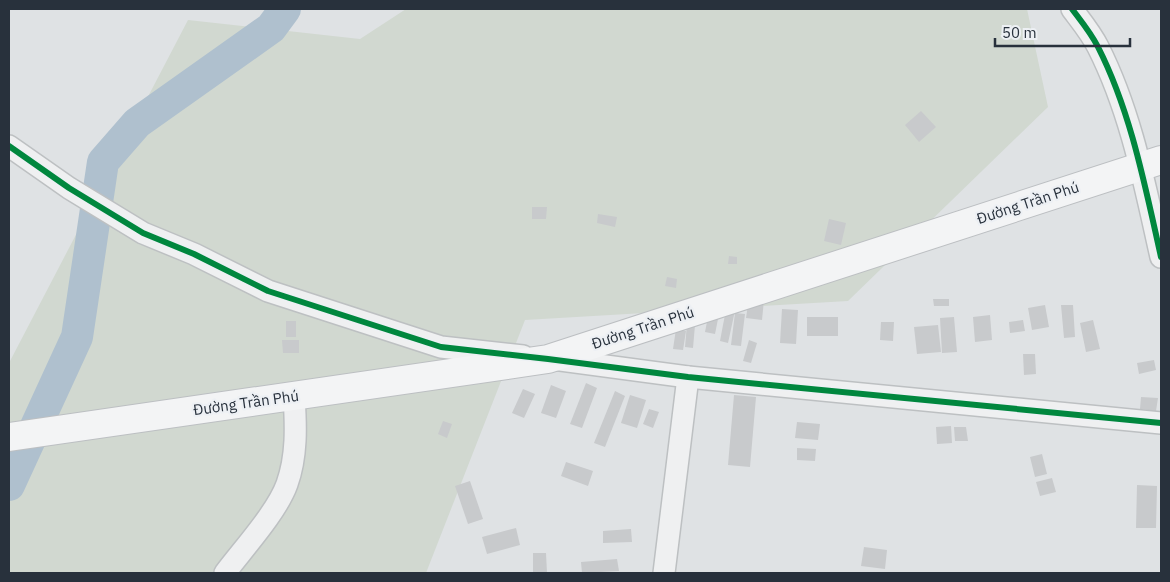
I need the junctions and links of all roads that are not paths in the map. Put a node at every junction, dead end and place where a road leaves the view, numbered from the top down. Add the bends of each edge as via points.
1 (1072, 9) edge
2 (9, 146) edge
3 (1151, 163) edge
4 (1161, 257) edge
5 (548, 359) junction
6 (688, 377) junction
7 (294, 397) junction
8 (1161, 423) edge
9 (9, 437) edge
10 (225, 573) edge
11 (664, 573) edge

1 - 3 street via 1097,45
2 - 5 street via 143,233 268,291 441,347
3 - 4 street
3 - 5 main road, Đường Trần Phú
5 - 6 street
5 - 7 main road, Đường Trần Phú
6 - 8 street
6 - 11 street
7 - 9 main road, Đường Trần Phú
7 - 10 street via 296,429 293,461 286,486

